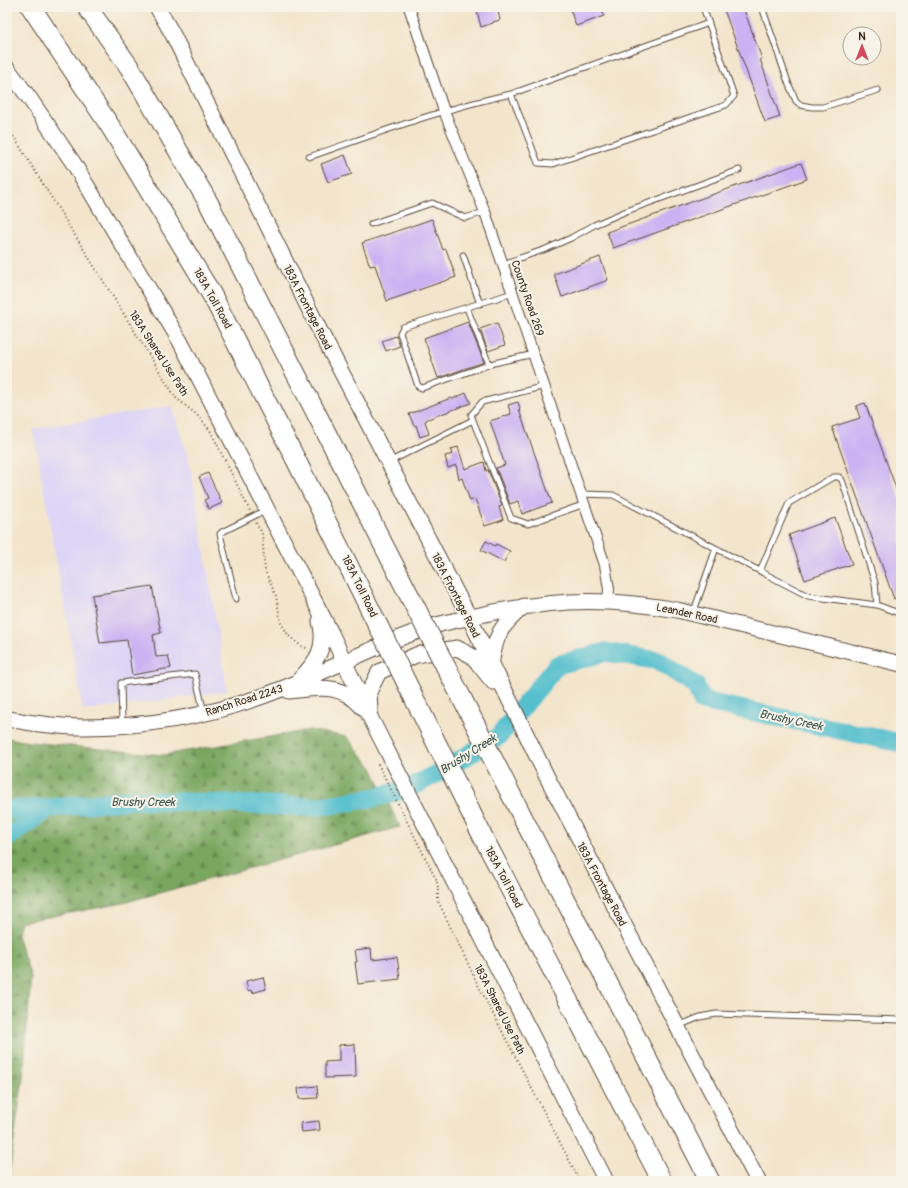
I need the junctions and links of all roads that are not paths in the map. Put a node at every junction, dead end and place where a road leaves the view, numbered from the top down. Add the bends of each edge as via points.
1 (31, 7) edge
2 (87, 7) edge
3 (157, 7) edge
4 (409, 7) edge
5 (703, 7) edge
6 (762, 7) edge
7 (709, 23) junction
8 (7, 68) edge
9 (878, 90) dead end
10 (511, 94) junction
11 (444, 111) junction
12 (309, 157) dead end
13 (739, 170) dead end
14 (485, 212) junction
15 (371, 224) dead end
16 (463, 255) dead end
17 (503, 264) junction
18 (513, 294) junction
19 (480, 304) junction
20 (467, 308) junction
21 (534, 354) junction
22 (489, 364) junction
23 (545, 386) junction
24 (473, 420) junction
25 (388, 462) junction
26 (583, 499) junction
27 (267, 510) junction
28 (716, 548) junction
29 (760, 571) junction
30 (236, 599) dead end
31 (608, 602) junction
32 (315, 603) junction
33 (877, 605) junction
34 (524, 606) junction
35 (693, 614) junction
36 (901, 614) edge
37 (469, 617) junction
38 (344, 662) junction
39 (901, 664) edge
40 (490, 669) junction
41 (297, 682) junction
42 (270, 693) junction
43 (204, 714) junction
44 (370, 717) junction
45 (7, 719) edge
46 (122, 726) junction
47 (901, 1020) edge
48 (677, 1026) junction
49 (606, 1181) edge
50 (662, 1181) edge
51 (710, 1181) edge
52 (758, 1181) edge

1 - 50 highway, 183A Toll Road, bridge via 112,129 212,295 338,541 480,830
2 - 51 highway, bridge via 130,68 208,202
3 - 25 main road, 183A Frontage Road
4 - 11 street, County Road 269
5 - 7 lane
6 - 9 lane via 789,85 796,101 801,105 823,107
7 - 10 lane
7 - 10 lane via 734,96 726,105 553,164 538,163
8 - 27 main road via 74,164 180,341
10 - 11 lane
11 - 12 lane
11 - 14 street, County Road 269
13 - 17 lane via 624,212 546,249
14 - 15 lane via 465,218 432,203
14 - 17 street, County Road 269
16 - 19 lane
17 - 18 street, County Road 269
18 - 19 lane
18 - 21 street, County Road 269
19 - 20 lane
20 - 22 lane
20 - 22 lane via 403,327 400,333 418,386 422,388
21 - 22 lane
21 - 23 street, County Road 269
23 - 24 lane via 482,402 471,415
23 - 26 street, County Road 269
24 - 25 lane
24 - 26 lane via 511,518 528,524
25 - 37 main road, 183A Frontage Road
26 - 28 lane via 613,495
26 - 31 street, County Road 269 via 605,565 609,589
27 - 30 lane via 220,534
27 - 32 main road
28 - 29 lane
28 - 35 lane
29 - 33 lane via 808,596
29 - 33 lane via 789,503 833,477 839,477 875,583
31 - 34 main road, Leander Road
31 - 35 main road, Leander Road via 640,604
32 - 38 main road
32 - 41 main road via 323,638 315,663
33 - 36 lane
34 - 37 main road, Leander Road
34 - 40 main road via 501,628 494,646
35 - 39 main road, Leander Road
37 - 38 main road, Ranch Road 2243 via 438,624
37 - 40 main road, 183A Frontage Road
38 - 41 main road, Ranch Road 2243
38 - 44 main road
40 - 44 main road via 457,648 416,655 379,672 369,692
40 - 48 main road, 183A Frontage Road
41 - 42 main road, Ranch Road 2243
42 - 43 main road, Ranch Road 2243
42 - 44 main road via 320,687 344,691 353,696
43 - 46 main road, Ranch Road 2243
43 - 46 lane via 195,674 121,683
44 - 49 main road via 423,837
45 - 46 main road, Ranch Road 2243 via 45,725
47 - 48 lane via 716,1014
48 - 52 main road, 183A Frontage Road

